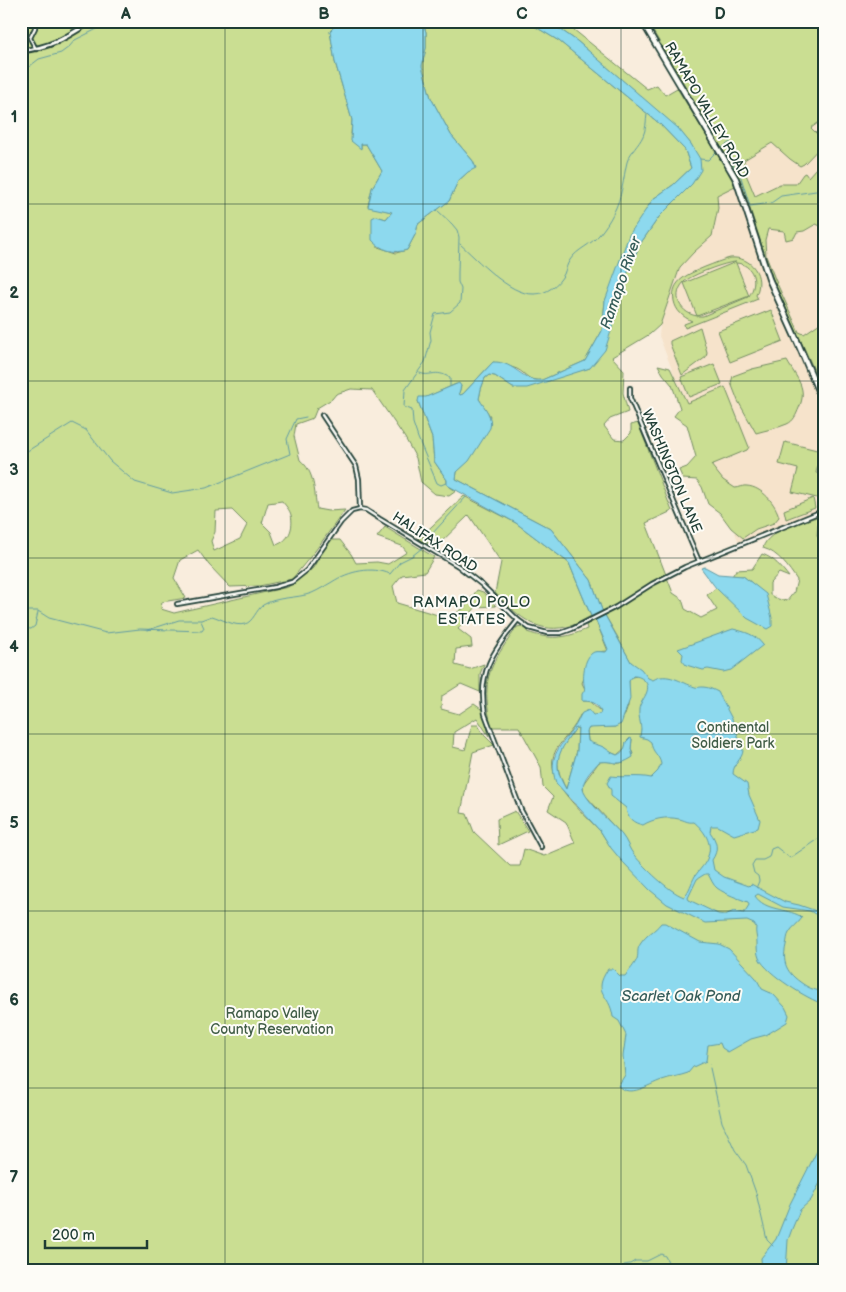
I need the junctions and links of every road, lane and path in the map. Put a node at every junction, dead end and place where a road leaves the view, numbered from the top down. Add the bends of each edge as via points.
1 (35, 21) edge
2 (92, 21) edge
3 (642, 21) edge
4 (36, 49) junction
5 (21, 50) edge
6 (630, 388) dead end
7 (825, 407) edge
8 (322, 415) dead end
9 (360, 509) junction
10 (825, 510) edge
11 (699, 562) junction
12 (177, 604) dead end
13 (518, 620) junction
14 (542, 847) dead end

1 - 4 street via 30,38
2 - 4 street via 56,43
3 - 7 main road, RAMAPO VALLEY ROAD via 736,180 769,279
4 - 5 street
6 - 11 street, WASHINGTON LANE via 630,398
8 - 9 street via 356,466
9 - 12 street via 345,518 307,570 292,582
9 - 13 street, HALIFAX ROAD via 470,575
10 - 11 street, HALIFAX ROAD
11 - 13 street, HALIFAX ROAD via 568,631 554,634 534,630
13 - 14 street via 491,657 483,698 485,714 521,810

